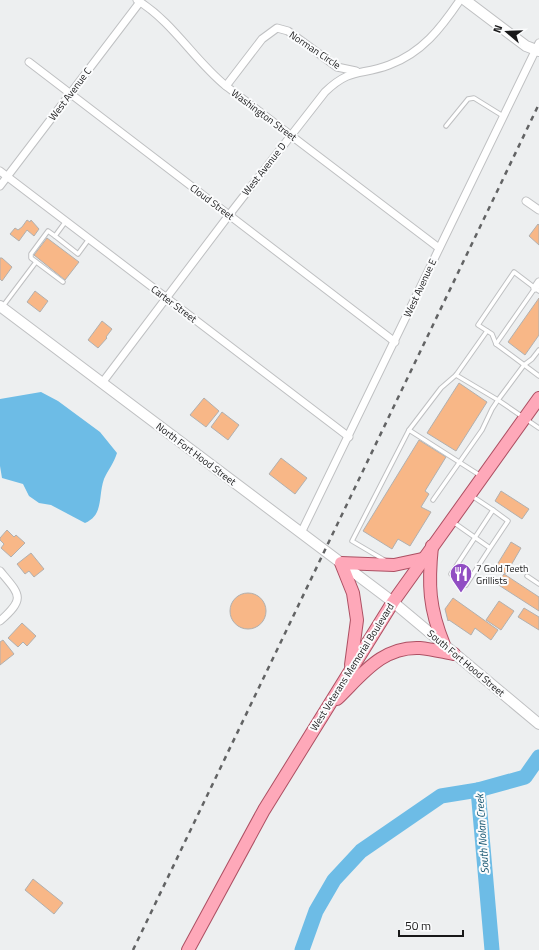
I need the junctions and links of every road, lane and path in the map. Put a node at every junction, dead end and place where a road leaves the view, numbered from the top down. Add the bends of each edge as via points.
1 (460, 0) edge
2 (465, 0) edge
3 (138, 1) edge
4 (538, 48) edge
5 (29, 62) dead end
6 (359, 71) junction
7 (226, 86) junction
8 (70, 94) junction
9 (504, 117) junction
10 (446, 126) dead end
11 (291, 135) junction
12 (0, 171) edge
13 (8, 176) junction
14 (0, 186) edge
15 (526, 201) dead end
16 (539, 210) edge
17 (229, 215) junction
18 (66, 221) junction
19 (55, 236) junction
20 (89, 239) junction
21 (439, 248) junction
22 (36, 262) junction
23 (63, 282) dead end
24 (538, 287) edge
25 (167, 298) junction
26 (1, 306) edge
27 (487, 331) junction
28 (395, 342) junction
29 (496, 344) junction
30 (539, 350) edge
31 (524, 365) junction
32 (456, 375) junction
33 (539, 376) edge
34 (102, 383) junction
35 (539, 398) edge
36 (498, 400) junction
37 (525, 418) junction
38 (539, 428) edge
39 (409, 430) junction
40 (349, 437) junction
41 (460, 462) junction
42 (482, 477) junction
43 (469, 494) junction
44 (433, 500) dead end
45 (493, 510) junction
46 (450, 520) junction
47 (301, 533) junction
48 (475, 538) junction
49 (432, 545) junction
50 (490, 548) junction
51 (422, 559) junction
52 (341, 564) junction
53 (394, 565) junction
54 (0, 572) edge
55 (527, 576) dead end
56 (539, 584) edge
57 (393, 602) junction
58 (0, 621) edge
59 (444, 644) junction
60 (454, 654) junction
61 (351, 668) junction
62 (322, 714) junction
63 (539, 724) edge
64 (188, 950) edge

1 - 6 street, West Avenue D via 431,38 414,54 389,65
2 - 4 main road via 526,46
3 - 7 street, Washington Street via 181,38 201,64
3 - 8 street, West Avenue C
4 - 9 street, West Avenue E
5 - 8 street, Cloud Street
6 - 7 street, Norman Circle via 337,67 288,31 276,28 262,39
6 - 11 street, West Avenue D via 348,74 336,82
7 - 11 street, Washington Street
8 - 13 street, West Avenue C
8 - 17 street, Cloud Street
9 - 10 lane via 474,98 468,99
9 - 21 street, West Avenue E
11 - 17 street, West Avenue D
11 - 21 street, Washington Street
12 - 13 street, Carter Street
13 - 14 street, West Avenue C
13 - 18 street, Carter Street
15 - 16 street
17 - 25 street, West Avenue D
17 - 28 street, Cloud Street
18 - 19 lane
18 - 20 street, Carter Street
19 - 20 lane via 78,254
19 - 22 lane via 48,231 31,254 31,258
20 - 25 street, Carter Street
21 - 28 street, West Avenue E
22 - 23 lane
22 - 26 lane
24 - 27 lane via 514,272 478,325
24 - 29 lane
25 - 34 street, West Avenue D
25 - 40 street, Carter Street
26 - 34 main road, North Fort Hood Street
27 - 29 lane via 492,334
27 - 32 lane
28 - 40 street, West Avenue E
29 - 31 lane
30 - 31 lane
31 - 33 lane
31 - 36 lane
32 - 36 lane
32 - 39 lane via 441,388
34 - 47 main road, North Fort Hood Street
35 - 37 main road, West Veterans Memorial Boulevard
36 - 37 lane
36 - 41 lane via 482,430
37 - 38 lane
37 - 42 main road, West Veterans Memorial Boulevard
39 - 41 lane
39 - 53 lane via 352,541
40 - 47 street, West Avenue E
41 - 42 lane
41 - 44 lane
42 - 43 main road, West Veterans Memorial Boulevard
43 - 45 lane
43 - 46 main road, West Veterans Memorial Boulevard
45 - 48 lane
45 - 50 lane via 508,521
46 - 48 lane
46 - 49 main road, West Veterans Memorial Boulevard
47 - 52 main road, North Fort Hood Street
48 - 50 lane
48 - 50 lane via 451,574 466,584
49 - 51 main road, West Veterans Memorial Boulevard
49 - 59 main road via 430,600 434,621
51 - 53 main road
51 - 57 main road, West Veterans Memorial Boulevard
52 - 53 main road
52 - 57 main road, North Fort Hood Street
52 - 61 main road via 353,593 357,620
54 - 58 street via 17,591 18,596 14,609
55 - 56 lane
57 - 59 main road, South Fort Hood Street
57 - 61 main road, West Veterans Memorial Boulevard
59 - 60 main road, South Fort Hood Street
60 - 62 main road via 419,648 388,653 377,660
60 - 63 main road, South Fort Hood Street
61 - 62 main road, West Veterans Memorial Boulevard
62 - 64 main road, West Veterans Memorial Boulevard via 264,810

